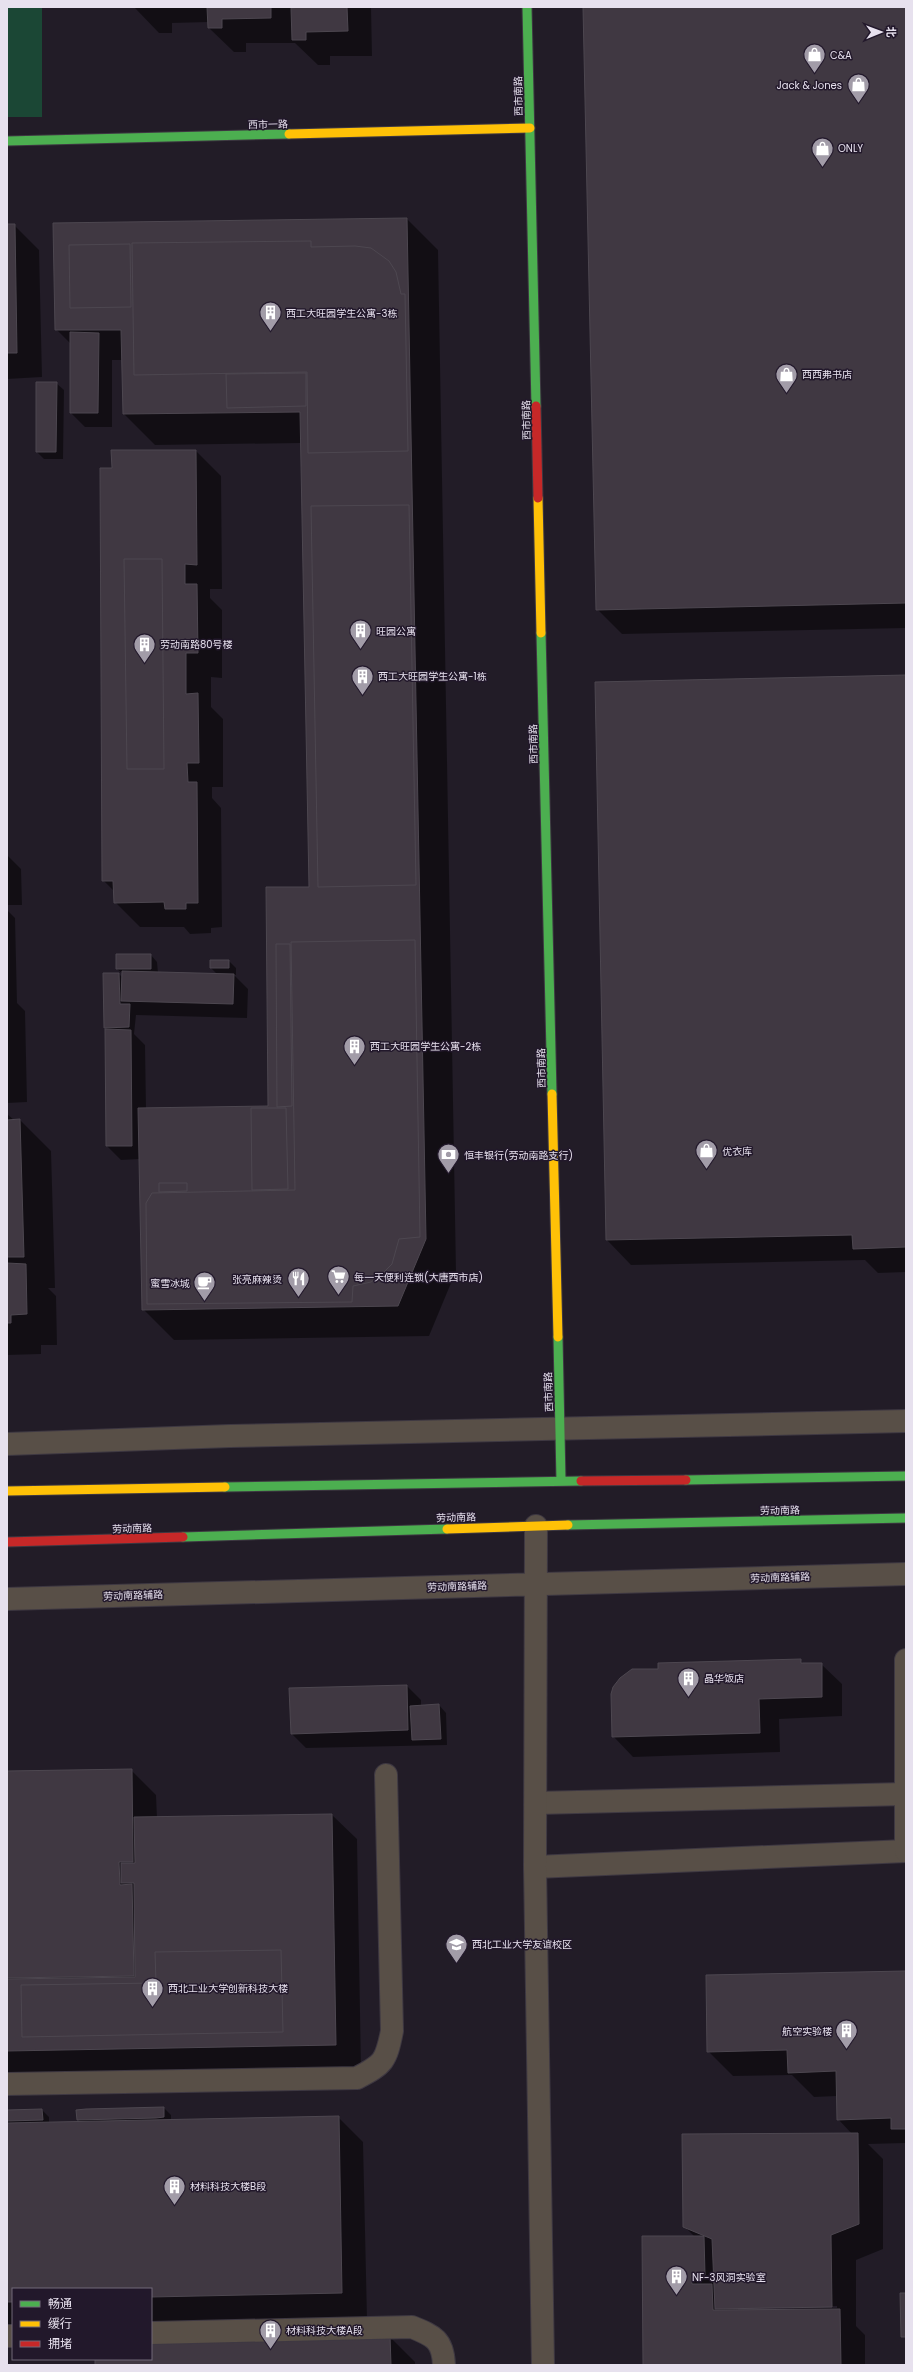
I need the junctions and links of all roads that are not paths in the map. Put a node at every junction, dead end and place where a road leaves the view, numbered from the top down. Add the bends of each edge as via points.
1 (527, 7) edge
2 (530, 128) junction
3 (7, 141) edge
4 (906, 1421) edge
5 (560, 1430) junction
6 (7, 1444) edge
7 (906, 1476) edge
8 (561, 1481) junction
9 (7, 1491) edge
10 (906, 1518) edge
11 (536, 1526) junction
12 (7, 1542) edge
13 (906, 1574) edge
14 (536, 1584) junction
15 (7, 1599) edge
16 (906, 1660) edge
17 (906, 1746) edge
18 (386, 1775) dead end
19 (905, 1794) junction
20 (536, 1803) junction
21 (906, 1850) edge
22 (535, 1868) junction
23 (7, 2084) edge
24 (152, 2332) edge
25 (444, 2365) edge
26 (542, 2365) edge

1 - 2 street, 西市南路
2 - 3 street, 西市一路
2 - 5 street, 西市南路
4 - 5 street
5 - 6 street via 230,1436
5 - 8 street, 西市南路
7 - 8 street
8 - 9 street
10 - 11 street, 劳动南路
11 - 12 street, 劳动南路
11 - 14 street
13 - 14 street, 劳动南路辅路
14 - 15 street, 劳动南路辅路
14 - 20 street
16 - 17 street
17 - 19 street
18 - 23 street via 392,2031 388,2055 376,2068 357,2078
19 - 20 street
19 - 21 street
20 - 22 street
21 - 22 street
22 - 26 street
24 - 25 street via 412,2327 432,2335 443,2349

